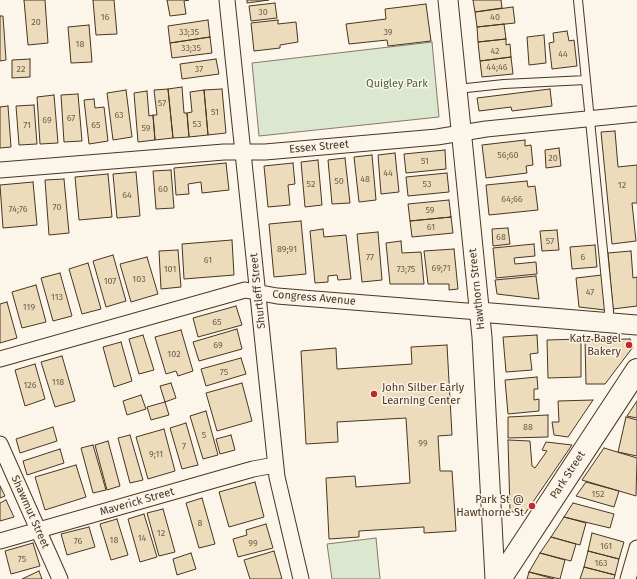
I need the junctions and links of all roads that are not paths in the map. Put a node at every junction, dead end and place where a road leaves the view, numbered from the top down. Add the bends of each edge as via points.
1 (228, 0) edge
2 (448, 0) edge
3 (578, 0) edge
4 (586, 80) junction
5 (457, 89) junction
6 (637, 114) edge
7 (589, 119) junction
8 (461, 133) junction
9 (244, 152) junction
10 (0, 170) edge
11 (258, 291) junction
12 (480, 312) junction
13 (608, 323) junction
14 (637, 325) edge
15 (0, 359) edge
16 (637, 370) edge
17 (0, 444) edge
18 (275, 465) junction
19 (38, 531) junction
20 (0, 541) edge
21 (637, 548) edge
22 (60, 579) edge
23 (301, 579) edge
24 (495, 579) edge
25 (500, 579) edge
26 (628, 579) edge

1 - 9 street, Shurtleff Street
2 - 5 street, Hawthorn Street
3 - 4 lane
4 - 5 lane
4 - 7 lane
5 - 8 street, Hawthorn Street
6 - 7 street, Essex Street
7 - 8 street, Essex Street
7 - 13 lane via 609,311
8 - 9 street, Essex Street
8 - 12 street, Hawthorn Street
9 - 10 street, Essex Street
9 - 11 street, Shurtleff Street
11 - 12 street, Congress Avenue via 277,296
11 - 15 street, Congress Avenue via 240,291
11 - 18 street, Shurtleff Street
12 - 13 street, Congress Avenue
12 - 24 street, Hawthorn Street
13 - 14 street, Congress Avenue
16 - 25 main road, Park Street
17 - 19 street, Shawmut Street
18 - 19 street, Maverick Street via 253,469
18 - 23 street, Shurtleff Street
19 - 20 street, Maverick Street
19 - 22 street, Shawmut Street
21 - 26 street

